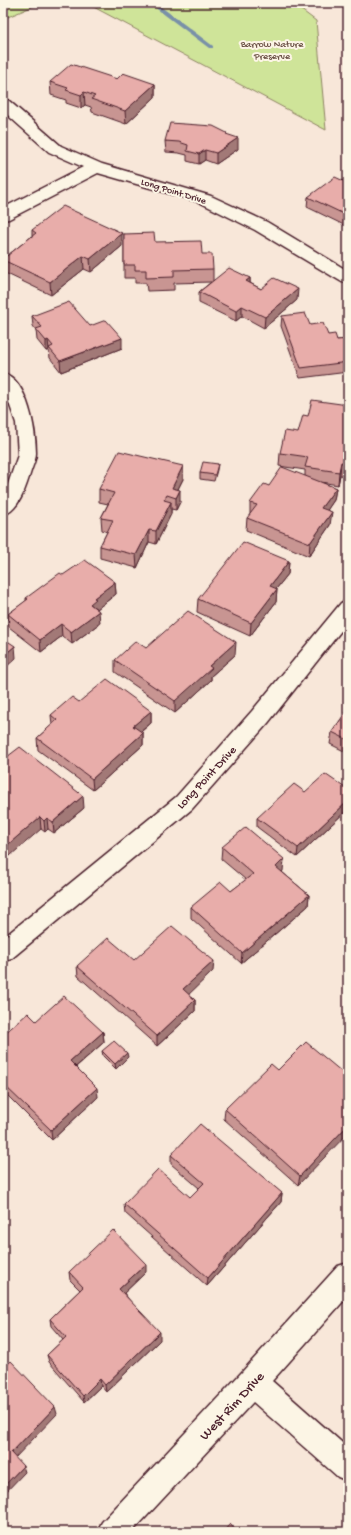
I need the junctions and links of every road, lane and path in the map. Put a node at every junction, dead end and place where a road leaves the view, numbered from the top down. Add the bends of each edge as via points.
1 (3, 103) edge
2 (96, 168) junction
3 (3, 215) edge
4 (348, 278) edge
5 (3, 379) edge
6 (3, 508) edge
7 (348, 608) edge
8 (3, 952) edge
9 (348, 1276) edge
10 (252, 1382) junction
11 (348, 1467) edge
12 (112, 1532) edge

1 - 2 street, Long Point Drive via 55,149
2 - 3 street
2 - 4 street, Long Point Drive via 205,199 261,226
5 - 6 street via 16,396 25,423 27,455 15,492
7 - 8 street, Long Point Drive via 260,717 184,803
9 - 10 street, West Rim Drive
10 - 11 street
10 - 12 street, West Rim Drive

